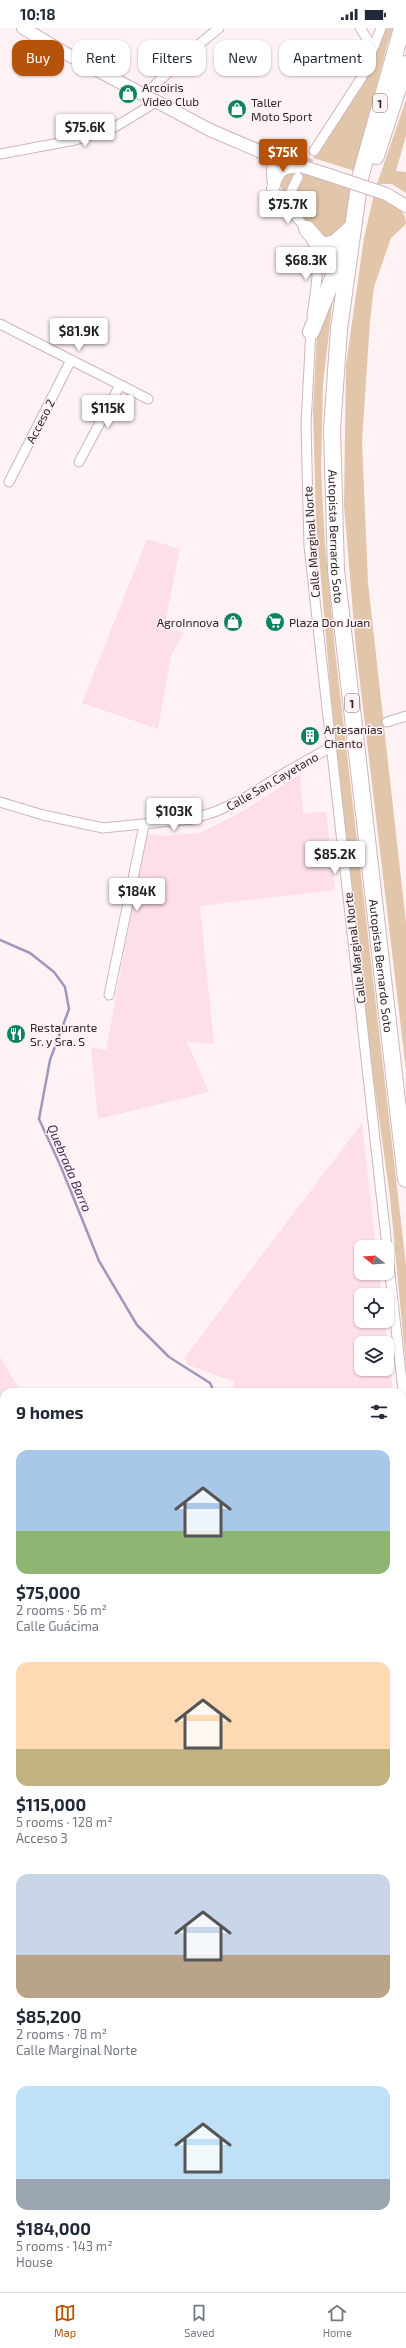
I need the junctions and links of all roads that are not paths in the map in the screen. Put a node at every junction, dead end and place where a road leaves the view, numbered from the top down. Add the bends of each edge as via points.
1 (23, 28) edge
2 (219, 28) edge
3 (360, 28) edge
4 (381, 28) edge
5 (402, 28) edge
6 (368, 40) edge
7 (376, 40) edge
8 (406, 64) edge
9 (362, 76) edge
10 (144, 94) junction
11 (156, 102) junction
12 (314, 151) tunnel mouth
13 (0, 154) edge
14 (273, 157) junction
15 (300, 172) junction
16 (273, 189) junction
17 (284, 206) junction
18 (406, 206) edge
19 (353, 227) junction
20 (307, 229) junction
21 (0, 324) edge
22 (311, 332) junction
23 (71, 360) junction
24 (120, 385) junction
25 (148, 400) dead end
26 (78, 462) dead end
27 (9, 482) dead end
28 (406, 716) edge
29 (387, 722) dead end
30 (331, 747) junction
31 (0, 802) edge
32 (144, 825) junction
33 (109, 995) dead end
34 (406, 1179) edge
35 (403, 1388) edge

1 - 10 main road
2 - 10 street
3 - 6 street
4 - 7 street
5 - 19 highway, Autopista Bernardo Soto / 1 via 360,178
8 - 19 highway, Autopista Bernardo Soto / 1
9 - 12 street
10 - 11 main road
11 - 13 street via 115,127 76,140
11 - 14 main road via 210,130
14 - 15 main road
14 - 16 street, Calle Marginal Norte
15 - 16 main road via 291,166 280,170
15 - 17 street
15 - 18 main road, bridge via 329,175 386,194
16 - 17 street, Calle Marginal Norte
17 - 20 street, Calle Marginal Norte
19 - 20 highway via 335,243 325,246
19 - 22 highway
19 - 34 highway, Autopista Bernardo Soto / 1 via 334,380 332,436 336,570
20 - 22 street, Calle Marginal Norte via 317,257
21 - 23 street
22 - 30 street, Calle Marginal Norte via 306,424 309,538
23 - 24 street
23 - 27 street, Acceso 2
24 - 25 street
24 - 26 street
28 - 29 street
30 - 32 street, Calle San Cayetano via 218,811 192,819
30 - 35 street, Calle Marginal Norte
31 - 32 street, Calle San Cayetano via 93,827
32 - 33 street

